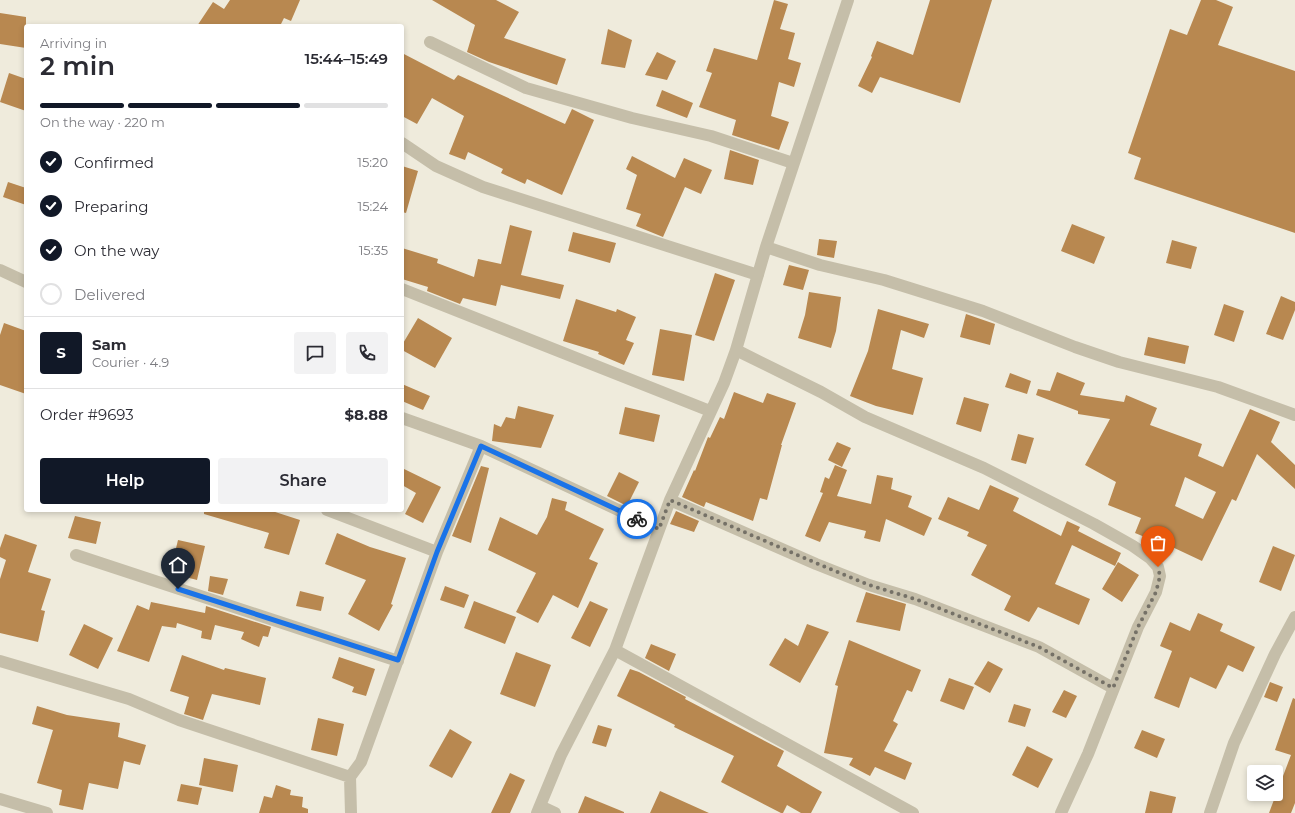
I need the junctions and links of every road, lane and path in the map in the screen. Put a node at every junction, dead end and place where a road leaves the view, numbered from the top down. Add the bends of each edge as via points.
1 (848, 0) edge
2 (430, 42) dead end
3 (404, 144) edge
4 (793, 163) junction
5 (766, 248) junction
6 (0, 270) edge
7 (758, 275) junction
8 (24, 281) edge
9 (404, 290) edge
10 (736, 350) junction
11 (710, 411) junction
12 (1295, 414) edge
13 (404, 419) edge
14 (481, 446) junction
15 (670, 500) junction
16 (333, 512) edge
17 (659, 529) junction
18 (437, 552) junction
19 (76, 555) dead end
20 (1295, 617) edge
21 (615, 650) junction
22 (398, 660) junction
23 (0, 661) edge
24 (1113, 688) junction
25 (350, 777) junction
26 (0, 799) edge
27 (538, 809) edge
28 (47, 813) edge
29 (351, 813) edge
30 (555, 813) edge
31 (913, 813) edge
32 (1061, 813) edge
33 (1210, 813) edge

1 - 4 street
2 - 4 street via 526,88 632,118 711,136
3 - 7 street via 436,166 483,187
4 - 5 street
5 - 7 street
5 - 12 street via 820,265 884,280 983,311 1119,362 1218,387
6 - 8 street
7 - 10 street
9 - 11 street
10 - 11 street
10 - 24 street via 865,417 984,468 1094,524 1150,558 1158,567 1160,576 1156,592 1138,627
11 - 15 street
13 - 14 street
14 - 17 street
14 - 18 street
15 - 17 street
15 - 24 street via 823,567 1039,647
16 - 18 street
17 - 21 street
18 - 22 street
19 - 22 street
20 - 33 street via 1234,743
21 - 27 street
21 - 31 street
22 - 25 street via 361,762
23 - 25 street via 129,699 179,720
24 - 32 street via 1088,754
25 - 29 street
26 - 28 street
27 - 30 street

